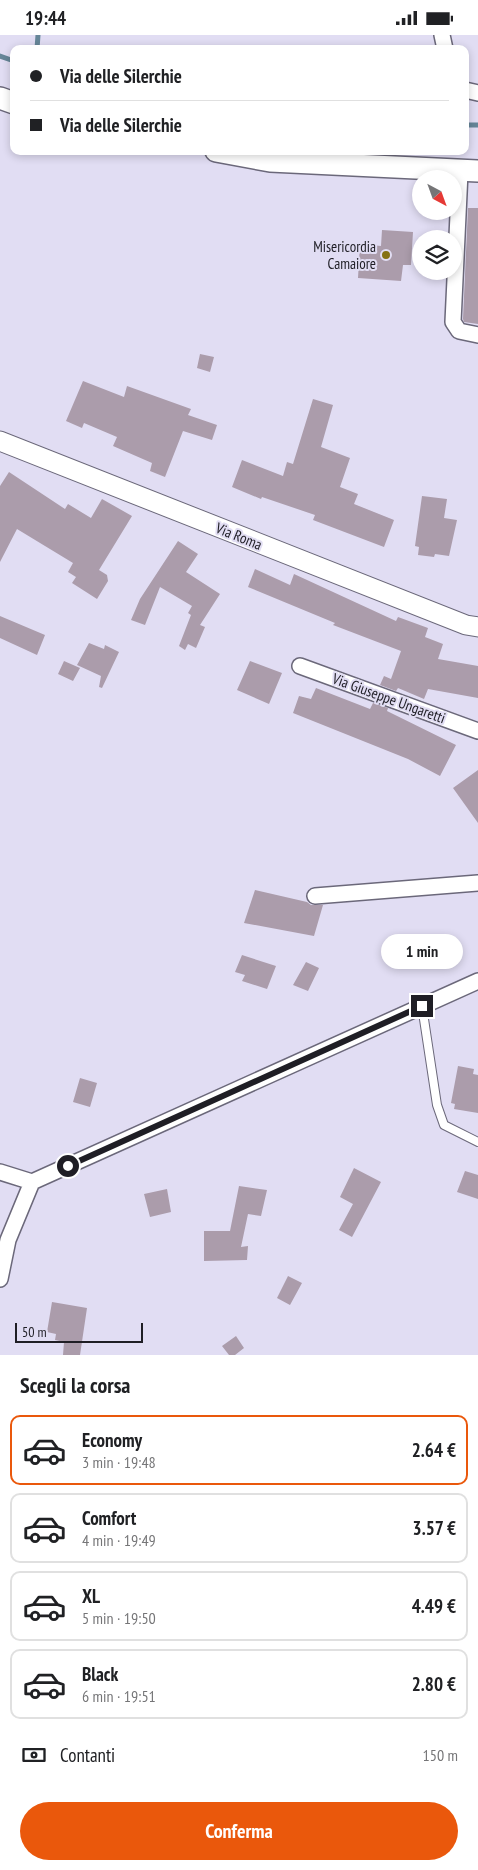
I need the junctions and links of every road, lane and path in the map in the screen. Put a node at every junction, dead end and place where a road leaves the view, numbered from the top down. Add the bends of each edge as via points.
1 (238, 155) edge
2 (469, 171) edge
3 (478, 335) edge
4 (0, 441) edge
5 (478, 627) edge
6 (300, 667) dead end
7 (478, 731) edge
8 (478, 883) edge
9 (315, 896) dead end
10 (478, 981) edge
11 (422, 1006) junction
12 (478, 1142) edge
13 (0, 1172) edge
14 (32, 1182) junction
15 (0, 1279) edge

1 - 2 main road via 270,161
2 - 3 street via 457,227 453,322 459,331
4 - 5 street, Via Roma
6 - 7 street, Via Giuseppe Ungaretti
8 - 9 street
10 - 11 street
11 - 12 lane via 437,1105 444,1125
11 - 14 street
13 - 14 street
14 - 15 street via 8,1240

